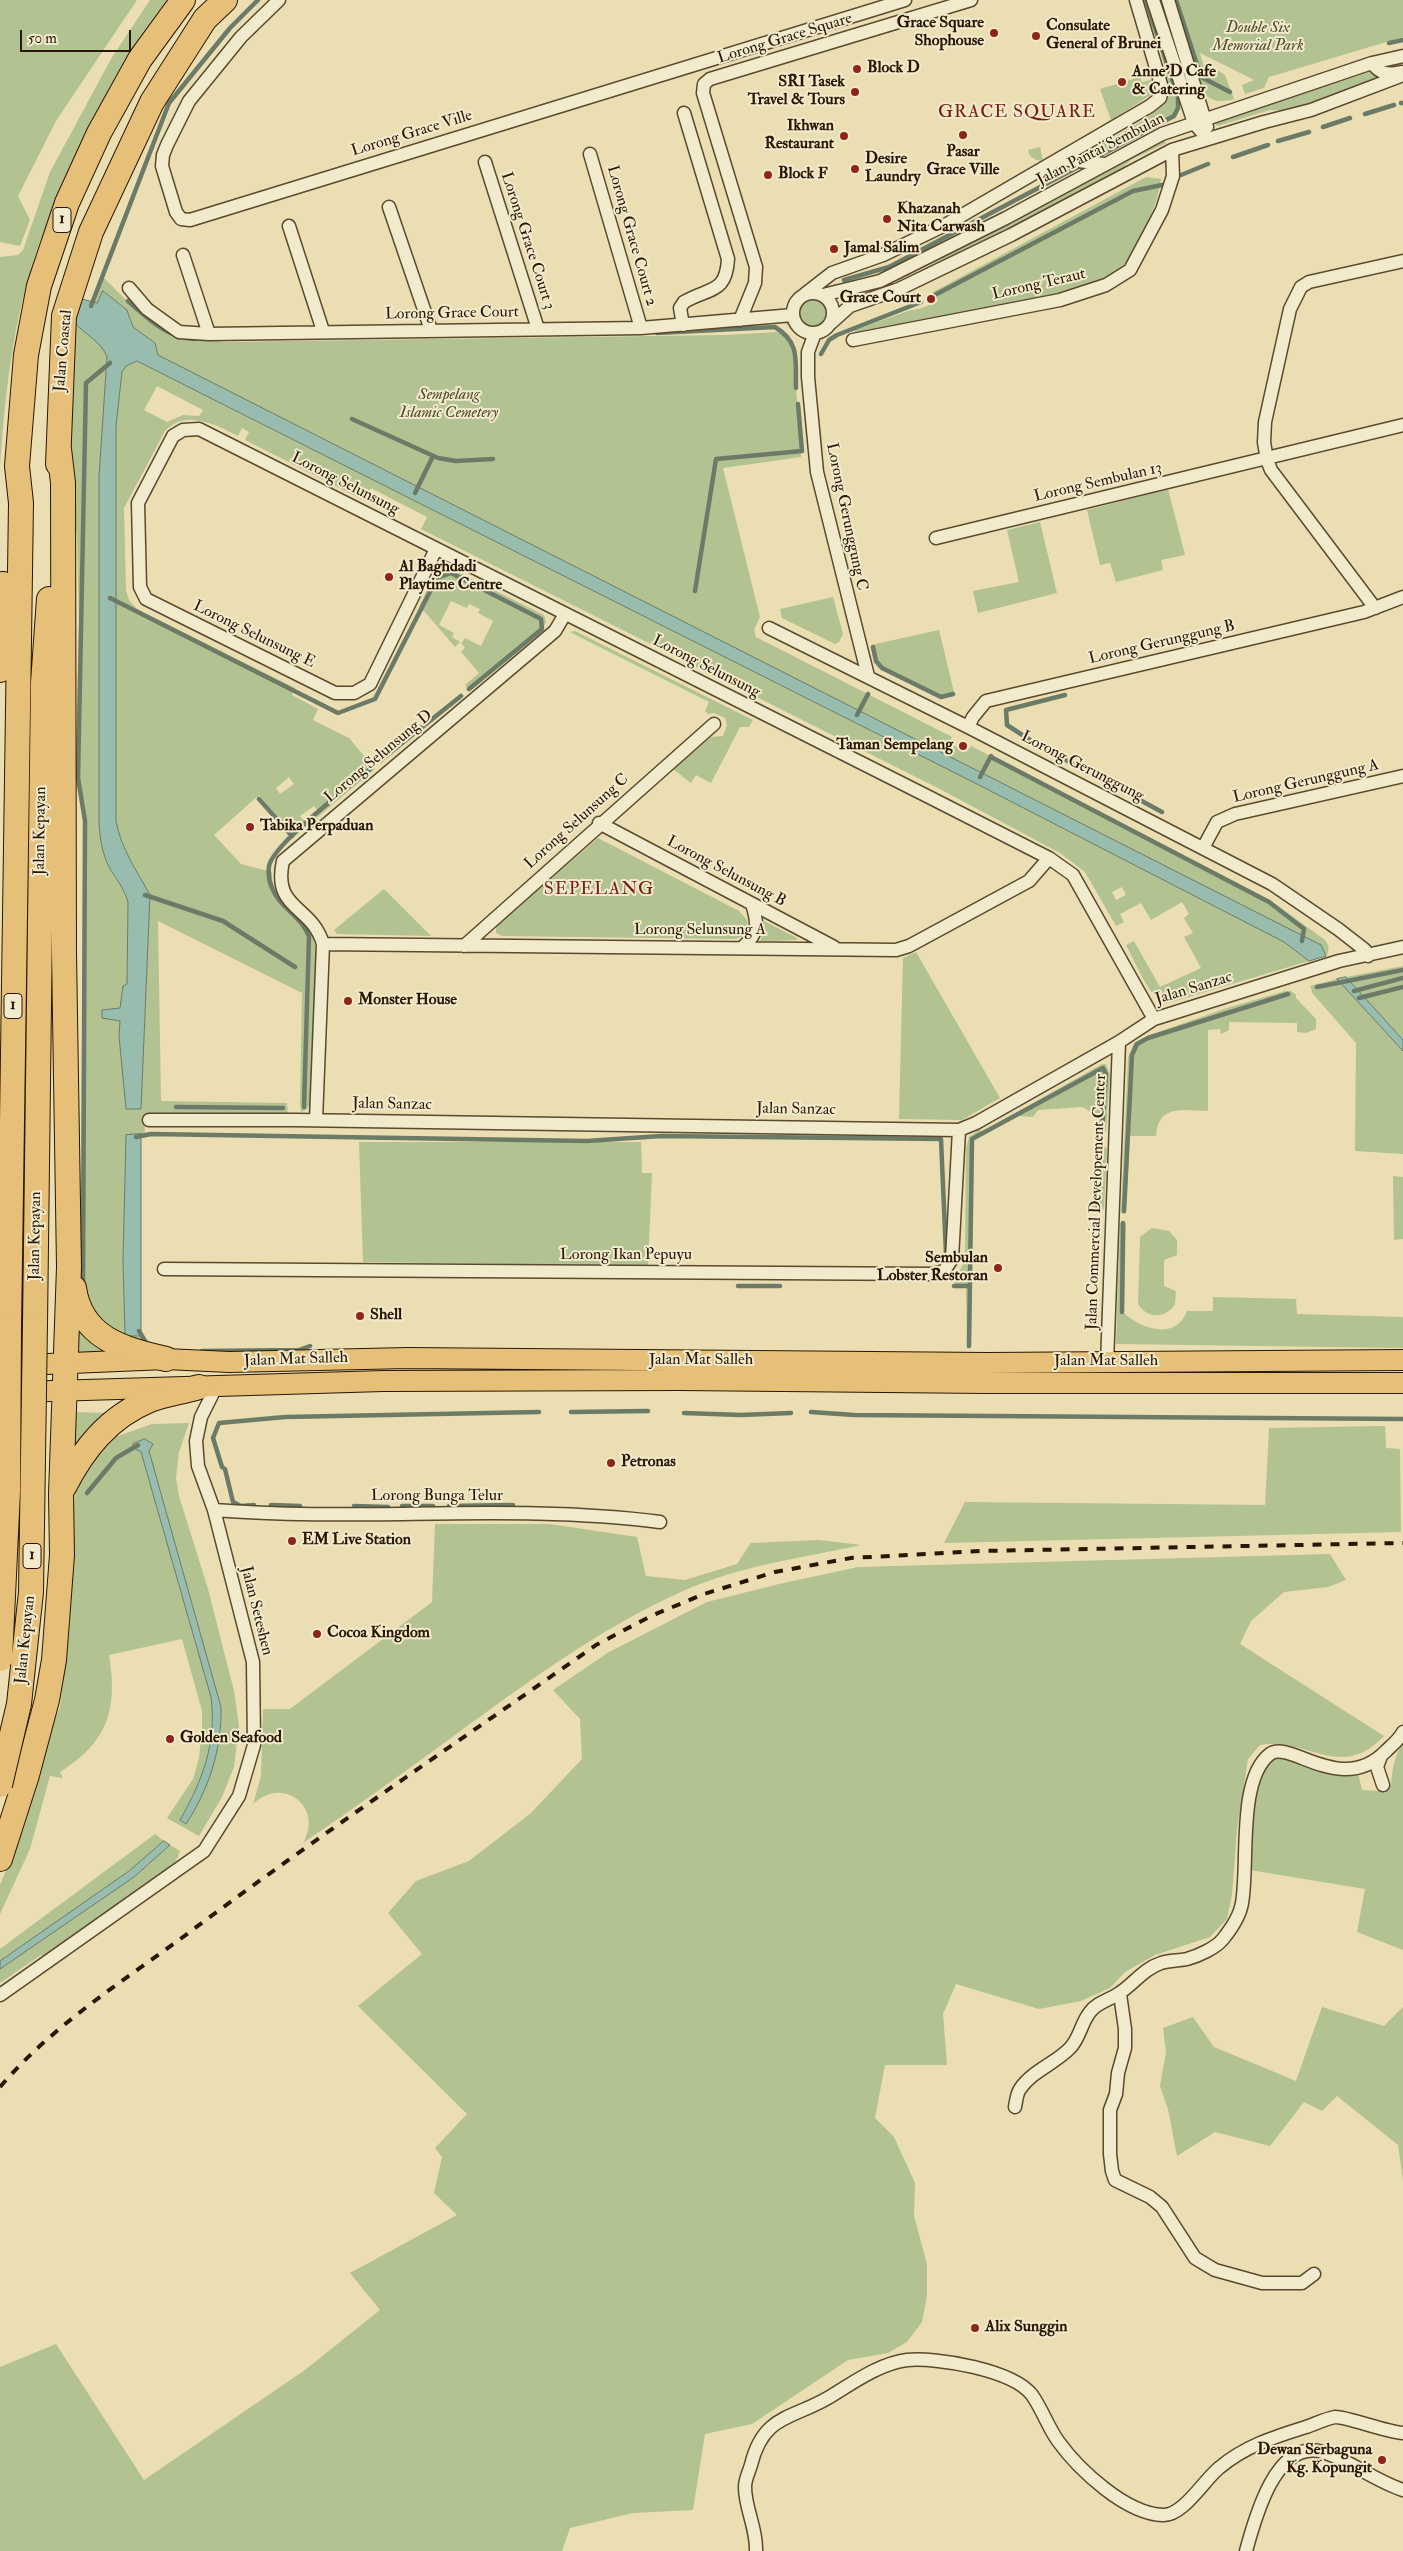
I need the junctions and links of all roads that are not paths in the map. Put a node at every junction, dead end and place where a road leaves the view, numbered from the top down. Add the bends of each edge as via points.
1 (183, 0) edge
2 (225, 0) edge
3 (279, 0) edge
4 (905, 0) edge
5 (971, 0) edge
6 (1136, 0) edge
7 (1154, 0) edge
8 (1168, 0) edge
9 (1403, 56) edge
10 (1372, 63) junction
11 (1403, 71) edge
12 (1403, 76) edge
13 (684, 113) dead end
14 (1200, 121) junction
15 (1208, 139) junction
16 (1172, 150) junction
17 (590, 154) dead end
18 (1061, 159) junction
19 (485, 162) dead end
20 (1104, 164) junction
21 (389, 207) dead end
22 (289, 226) dead end
23 (183, 255) dead end
24 (1403, 260) edge
25 (129, 288) dead end
26 (804, 294) junction
27 (823, 295) junction
28 (793, 315) junction
29 (740, 320) junction
30 (831, 323) junction
31 (683, 325) junction
32 (641, 328) junction
33 (538, 329) junction
34 (431, 330) junction
35 (323, 331) junction
36 (815, 333) junction
37 (209, 334) junction
38 (853, 340) dead end
39 (1403, 425) edge
40 (173, 436) joint
41 (59, 449) junction
42 (1267, 460) junction
43 (936, 538) dead end
44 (436, 549) junction
45 (1403, 597) edge
46 (1375, 608) junction
47 (565, 614) junction
48 (769, 628) dead end
49 (868, 676) junction
50 (8, 678) edge
51 (43, 683) joint
52 (714, 724) dead end
53 (968, 727) junction
54 (1403, 776) edge
55 (599, 824) junction
56 (1203, 848) junction
57 (1049, 858) junction
58 (752, 904) junction
59 (323, 944) junction
60 (464, 946) junction
61 (743, 947) junction
62 (1403, 947) edge
63 (837, 949) junction
64 (1368, 956) junction
65 (1154, 1019) junction
66 (1119, 1042) junction
67 (149, 1120) dead end
68 (316, 1120) junction
69 (959, 1130) junction
70 (69, 1267) junction
71 (164, 1269) dead end
72 (166, 1359) junction
73 (1403, 1360) edge
74 (65, 1362) junction
75 (1107, 1363) junction
76 (0, 1366) edge
77 (1403, 1383) edge
78 (207, 1387) junction
79 (65, 1392) junction
80 (0, 1393) edge
81 (61, 1494) junction
82 (214, 1510) junction
83 (660, 1522) dead end
84 (0, 1659) edge
85 (1403, 1732) edge
86 (1381, 1756) junction
87 (0, 1785) edge
88 (1382, 1785) dead end
89 (0, 1859) edge
90 (18, 1981) junction
91 (0, 1987) edge
92 (0, 1994) edge
93 (1120, 1994) junction
94 (1015, 2107) dead end
95 (1314, 2274) dead end
96 (1403, 2433) edge
97 (1403, 2490) edge
98 (756, 2551) edge
99 (1246, 2551) edge

1 - 50 highway, Jalan Coastal / 1 via 140,59 99,133 67,204 39,286 29,338 17,466 8,502
2 - 41 highway, Jalan Coastal / 1 via 205,19 152,102 91,232 64,316
3 - 4 street, Lorong Grace Ville via 241,37 189,101 167,145 162,166 181,219 190,220
5 - 29 street, Lorong Grace Square via 710,79 704,84 703,93 756,267 755,283
6 - 18 street via 1160,75 1160,98
7 - 14 street
8 - 14 street
9 - 10 street, Jalan Pantai Sembulan
10 - 11 street via 1378,71 1389,74
10 - 14 street, Jalan Pantai Sembulan
12 - 15 street, Jalan Pantai Sembulan via 1311,110
13 - 31 street via 728,259 727,277 722,284 684,302 680,308
14 - 15 street
14 - 20 street, Jalan Pantai Sembulan via 1162,134
15 - 16 street, Jalan Pantai Sembulan
16 - 30 street, Jalan Pantai Sembulan via 899,289 850,306
16 - 38 street, Lorong Teraut via 1173,176 1162,210 1130,270 1106,285 1060,300
17 - 32 street, Lorong Grace Court 2
18 - 20 street
18 - 26 street via 946,224 883,255 832,273
19 - 33 street, Lorong Grace Court 3
20 - 27 street, Jalan Pantai Sembulan via 880,281
21 - 34 street
22 - 35 street
23 - 37 street
24 - 42 street via 1309,282 1298,292 1290,309 1265,422
25 - 37 street, Lorong Grace Court via 147,309 179,332
26 - 27 street via 817,292
26 - 28 street via 795,302
27 - 30 street via 834,310
28 - 29 street, Lorong Grace Court
28 - 36 street via 798,327
29 - 31 street, Lorong Grace Court
30 - 36 street
31 - 32 street, Lorong Grace Court
32 - 33 street, Lorong Grace Court
33 - 34 street, Lorong Grace Court
34 - 35 street, Lorong Grace Court
35 - 37 street, Lorong Grace Court
36 - 49 street, Lorong Gerunggung C via 808,352 808,377 817,472
39 - 42 street, Lorong Sembulan 13
40 - 44 street, Lorong Selunsung via 184,430 199,429
40 - 44 street, Lorong Selunsung E via 138,503 140,587 146,599 335,693 354,693 370,684
41 - 51 highway, Jalan Coastal / 1
41 - 70 highway via 63,483 64,952
42 - 43 street, Lorong Sembulan 13
42 - 46 street via 1271,470
44 - 47 street, Lorong Selunsung
45 - 46 street, Lorong Gerunggung B
46 - 53 street, Lorong Gerunggung B via 986,701
47 - 57 street, Lorong Selunsung
47 - 59 street, Lorong Selunsung D via 555,631 283,861 281,889 311,921
48 - 49 street, Lorong Gerunggung
49 - 53 street, Lorong Gerunggung
50 - 84 highway, Jalan Kepayan / 1, bridge via 8,1491
51 - 87 highway, Jalan Kepayan / 1, bridge via 31,1592 19,1704
52 - 55 street, Lorong Selunsung C
53 - 56 street, Lorong Gerunggung
54 - 56 street, Lorong Gerunggung A via 1235,814 1217,822
55 - 58 street, Lorong Selunsung B
55 - 60 street, Lorong Selunsung C
56 - 64 street, Lorong Gerunggung via 1272,884 1338,929
57 - 63 street, Lorong Selunsung A via 1029,881 909,946 896,950
57 - 65 street, Lorong Selunsung via 1081,885
58 - 61 street via 758,922 754,938
58 - 63 street, Lorong Selunsung B
59 - 60 street, Lorong Selunsung A
59 - 68 street, Lorong Selunsung D
60 - 61 street, Lorong Selunsung A
61 - 63 street, Lorong Selunsung A
62 - 64 street, Jalan Sanzac
64 - 65 street, Jalan Sanzac via 1339,961
65 - 66 street, Jalan Sanzac
66 - 69 street, Jalan Sanzac
66 - 75 street, Jalan Commercial Developement Center
67 - 68 street, Jalan Sanzac
68 - 69 street, Jalan Sanzac
69 - 71 street, Lorong Ikan Pepuyu via 952,1258 944,1271 932,1274
70 - 72 highway via 81,1316 96,1332 129,1350
70 - 74 highway
72 - 74 main road, Jalan Mat Salleh
72 - 75 main road, Jalan Mat Salleh via 229,1362 408,1358
73 - 75 main road, Jalan Mat Salleh
74 - 76 main road, Jalan Mat Salleh
74 - 79 highway
77 - 78 main road, Jalan Mat Salleh via 986,1384 671,1380 383,1381
78 - 79 main road, Jalan Mat Salleh
78 - 81 highway via 151,1400 126,1412 88,1445
78 - 82 street, Jalan Seteshen via 196,1441 198,1466
79 - 80 main road, Jalan Mat Salleh
79 - 81 highway
81 - 89 highway via 62,1555 54,1660 27,1775
82 - 83 street, Lorong Bunga Telur via 261,1514 540,1513
82 - 90 street, Jalan Seteshen via 253,1662 254,1745 239,1796 204,1851
85 - 86 street
86 - 88 street via 1377,1767
86 - 93 street via 1357,1768 1340,1769 1317,1765 1286,1751 1273,1752 1262,1761 1252,1786 1242,1904 1228,1932 1221,1942 1202,1953 1160,1963
90 - 91 street, Jalan Seteshen
90 - 92 street, Jalan Seteshen
93 - 94 street via 1090,2011 1071,2047 1020,2089
93 - 95 street via 1125,2048 1110,2120 1110,2154 1116,2180 1150,2197 1162,2207 1196,2258 1215,2270 1262,2283 1302,2283
96 - 98 street via 1387,2432 1336,2417 1288,2432 1264,2440 1231,2458 1173,2514 1152,2514 1126,2502 1085,2471 1058,2441 1031,2394 1007,2378 934,2361 906,2360 861,2376 813,2407 773,2423 760,2438 752,2454 745,2485 757,2535
97 - 99 street via 1384,2484 1321,2451 1307,2450 1294,2454 1276,2471

